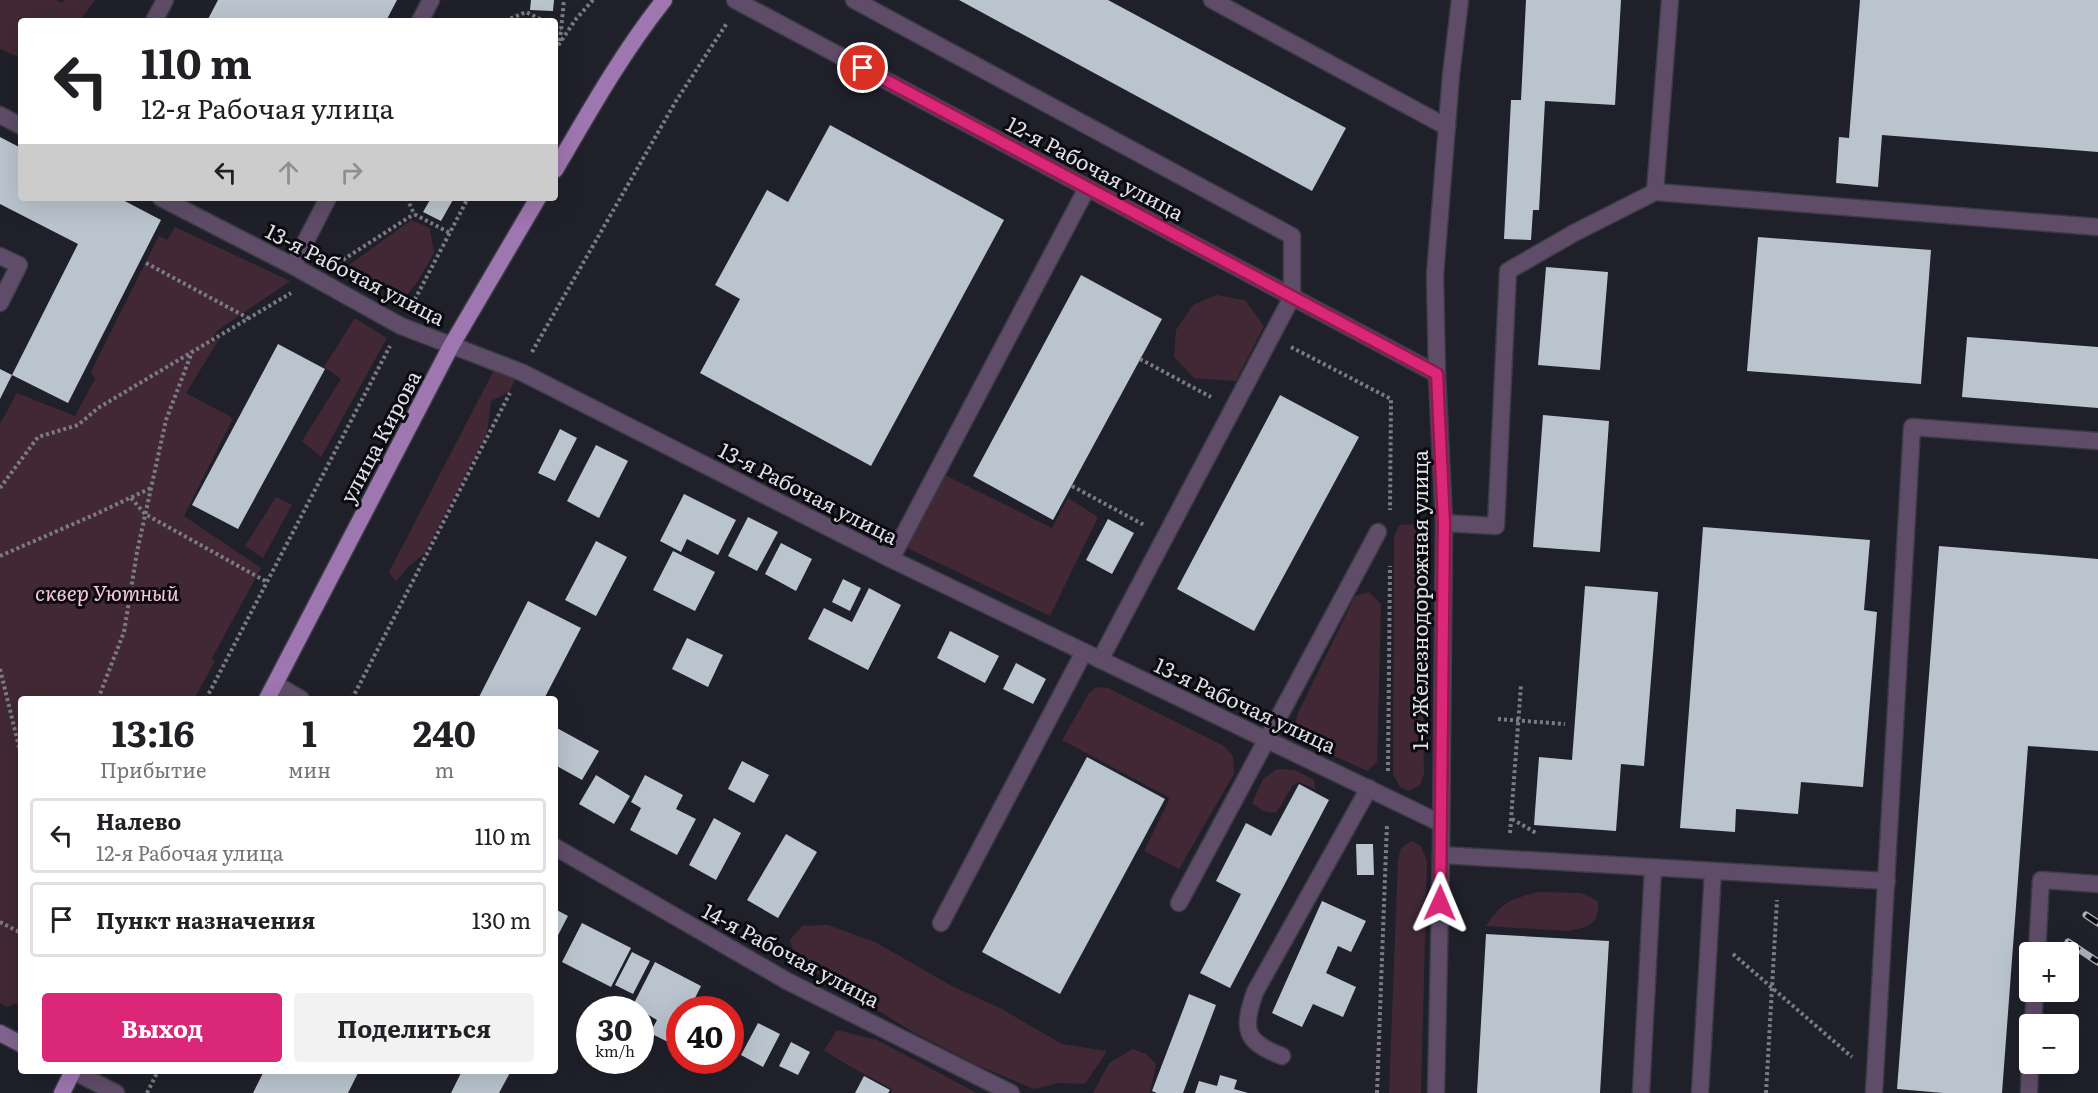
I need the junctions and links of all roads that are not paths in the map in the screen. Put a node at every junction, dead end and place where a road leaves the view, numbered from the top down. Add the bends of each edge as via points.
1 (165, 0) edge
2 (431, 0) edge
3 (664, 0) edge
4 (854, 0) edge
5 (1212, 0) edge
6 (1460, 0) edge
7 (1670, 0) edge
8 (738, 1) edge
9 (156, 18) edge
10 (422, 18) edge
11 (0, 115) edge
12 (18, 124) edge
13 (1447, 126) junction
14 (558, 165) edge
15 (1087, 188) junction
16 (1655, 192) junction
17 (167, 201) edge
18 (326, 201) edge
19 (536, 201) edge
20 (2098, 227) edge
21 (0, 256) edge
22 (292, 266) junction
23 (1292, 297) junction
24 (0, 303) edge
25 (451, 346) junction
26 (1437, 374) junction
27 (2098, 441) edge
28 (1444, 523) junction
29 (1378, 532) dead end
30 (891, 559) junction
31 (1084, 652) junction
32 (1100, 660) junction
33 (271, 692) edge
34 (288, 696) edge
35 (1267, 739) junction
36 (1369, 788) junction
37 (1440, 822) junction
38 (558, 849) edge
39 (1441, 855) junction
40 (1653, 868) junction
41 (1713, 871) junction
42 (1887, 881) junction
43 (2098, 884) edge
44 (1179, 903) dead end
45 (941, 923) dead end
46 (2038, 942) edge
47 (0, 1033) edge
48 (18, 1042) edge
49 (1282, 1056) dead end
50 (72, 1074) edge
51 (79, 1074) edge
52 (2030, 1074) edge
53 (1874, 1085) edge
54 (62, 1093) edge
55 (116, 1093) edge
56 (1011, 1093) edge
57 (1436, 1093) edge
58 (1641, 1093) edge
59 (1700, 1093) edge
60 (2029, 1093) edge

1 - 9 street
2 - 10 street
3 - 14 main road via 613,72
4 - 23 street via 1292,236
5 - 13 street
6 - 13 street, 1-я Железнодорожная улица
7 - 16 street
8 - 15 street, 12-я Рабочая улица
11 - 12 street
13 - 26 street, 1-я Железнодорожная улица via 1435,275
15 - 23 street, 12-я Рабочая улица
15 - 30 street
16 - 20 street
16 - 28 street via 1508,271 1496,526
17 - 22 street, 13-я Рабочая улица
18 - 22 street
19 - 25 main road, улица Кирова
21 - 24 street via 19,266
22 - 25 street, 13-я Рабочая улица via 401,326
23 - 26 street, 12-я Рабочая улица
23 - 32 street
25 - 30 street, 13-я Рабочая улица via 521,372
25 - 33 main road, улица Кирова
26 - 28 street, 1-я Железнодорожная улица
27 - 42 street via 1912,427
28 - 37 street, 1-я Железнодорожная улица
29 - 35 street
30 - 31 street, 13-я Рабочая улица
31 - 32 street, 13-я Рабочая улица
31 - 45 street
32 - 35 street, 13-я Рабочая улица
33 - 34 street
35 - 36 street, 13-я Рабочая улица
35 - 44 street
36 - 37 street, 13-я Рабочая улица
36 - 49 street via 1254,992 1247,1014 1250,1036 1262,1049
37 - 39 street, 1-я Железнодорожная улица
38 - 56 street, 14-я Рабочая улица via 786,981
39 - 40 street
39 - 57 street, 1-я Железнодорожная улица
40 - 41 street
40 - 58 street
41 - 42 street
41 - 59 street
42 - 53 street
43 - 46 street via 2041,880
47 - 48 main road
50 - 54 main road
51 - 55 street
52 - 60 street

